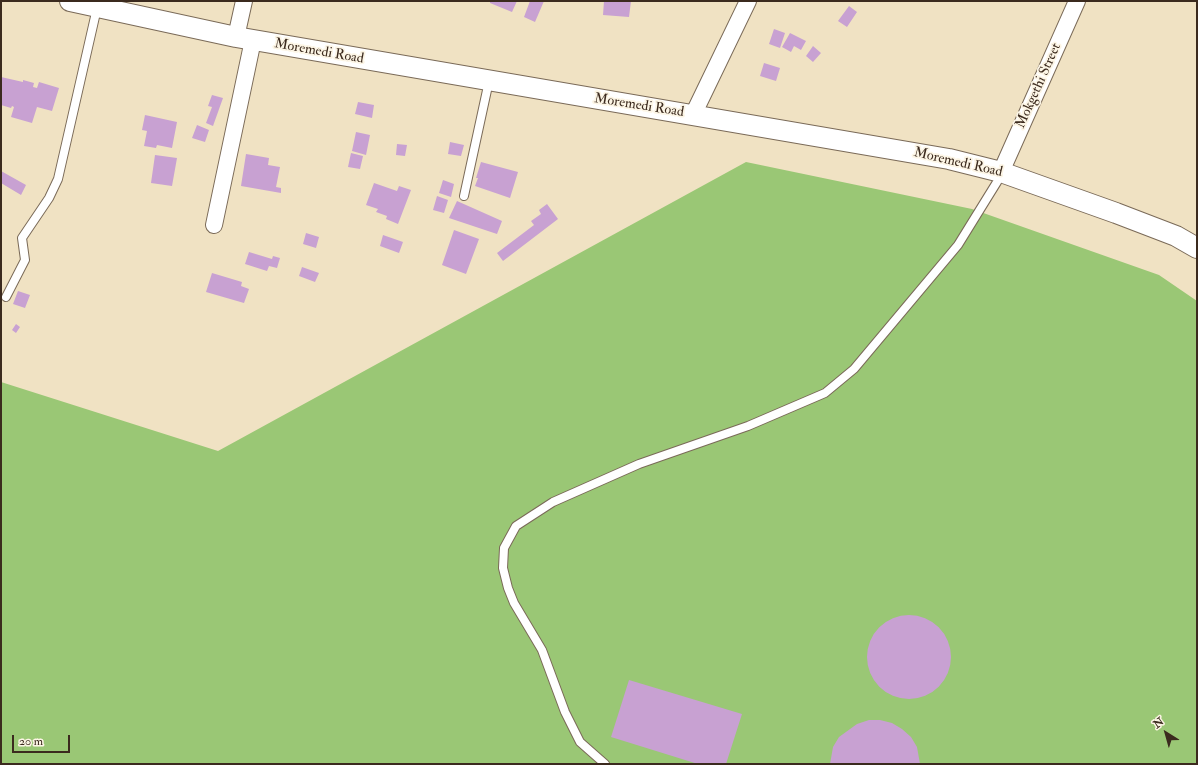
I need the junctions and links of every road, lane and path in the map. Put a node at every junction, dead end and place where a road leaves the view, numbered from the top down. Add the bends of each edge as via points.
1 (70, 1) edge
2 (244, 1) edge
3 (748, 1) edge
4 (1077, 1) edge
5 (96, 8) junction
6 (244, 38) junction
7 (489, 81) junction
8 (693, 115) junction
9 (1001, 172) junction
10 (464, 196) dead end
11 (214, 225) dead end
12 (1197, 248) edge
13 (6, 298) dead end
14 (605, 764) edge

1 - 5 street, Moremedi Road
2 - 6 street
3 - 8 street
4 - 9 street, Mokgethi Street
5 - 6 street, Moremedi Road
5 - 13 lane via 58,179 49,198 22,238 25,260
6 - 7 street, Moremedi Road
6 - 11 street
7 - 8 street, Moremedi Road
7 - 10 lane
8 - 9 street, Moremedi Road via 949,158
9 - 12 street, Moremedi Road via 1176,236
9 - 14 lane via 958,245 854,368 825,393 748,426 639,464 587,486 530,515 513,531 504,548 503,568 508,588 542,650 565,712 580,742

